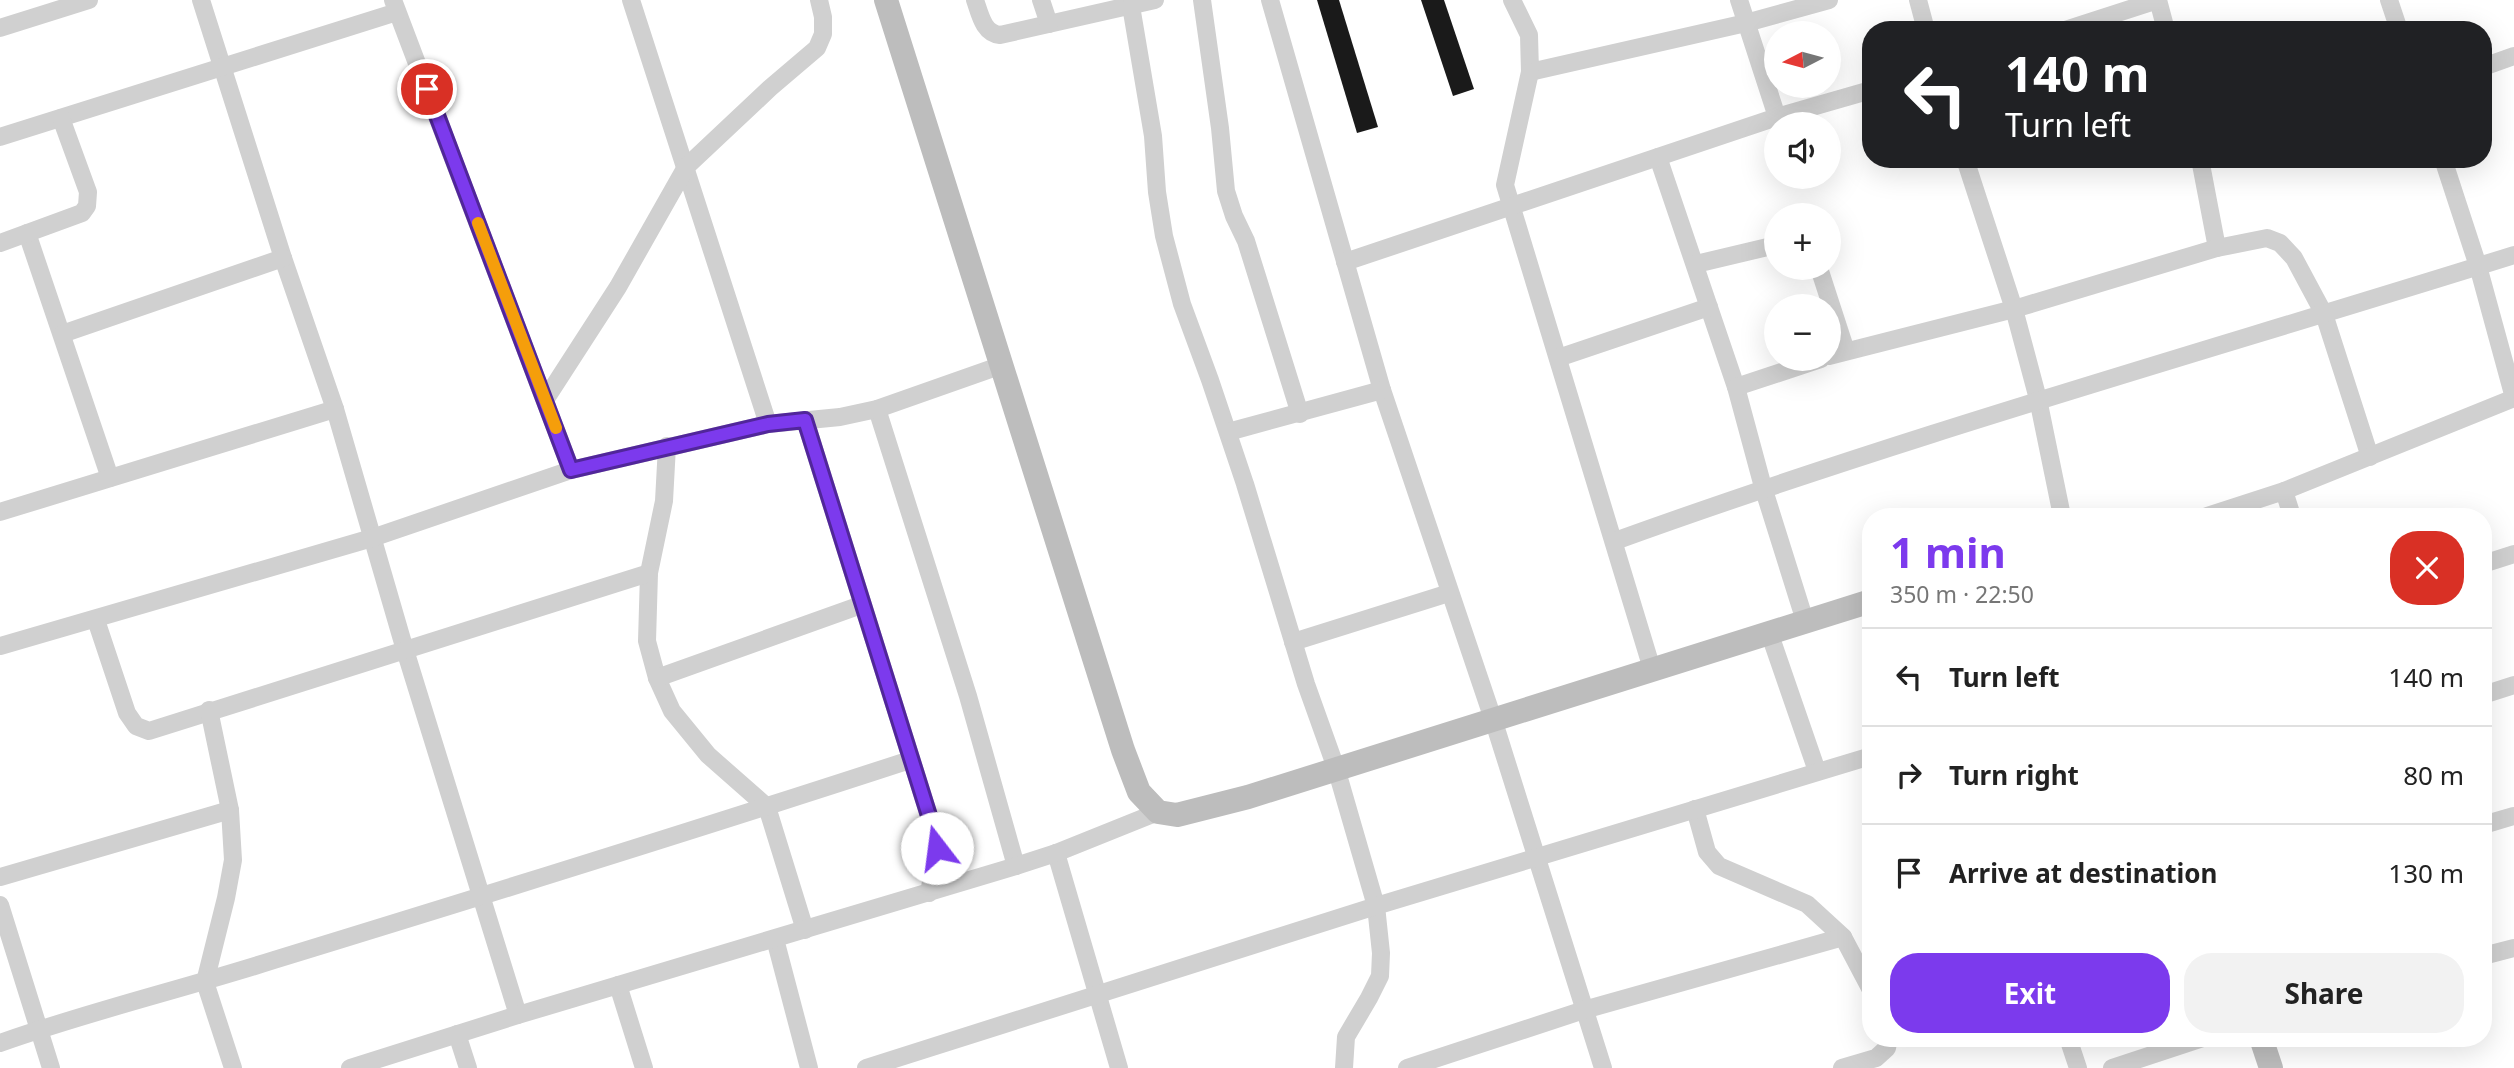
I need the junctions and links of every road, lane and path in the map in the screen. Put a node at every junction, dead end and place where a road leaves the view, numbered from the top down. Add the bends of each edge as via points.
1 (89, 0) edge
2 (201, 0) edge
3 (631, 0) edge
4 (819, 0) edge
5 (886, 0) edge
6 (975, 0) edge
7 (1041, 0) edge
8 (1155, 0) edge
9 (1202, 0) edge
10 (1270, 0) edge
11 (1513, 0) edge
12 (1739, 0) edge
13 (1829, 0) edge
14 (1918, 0) edge
15 (2158, 0) edge
16 (2389, 0) edge
17 (395, 6) edge
18 (1130, 6) junction
19 (1924, 21) edge
20 (2093, 21) edge
21 (2164, 21) edge
22 (2396, 21) edge
23 (1746, 23) junction
24 (1049, 24) junction
25 (0, 28) edge
26 (2514, 57) edge
27 (2492, 63) edge
28 (222, 67) junction
29 (1530, 72) junction
30 (1862, 93) edge
31 (1775, 112) edge
32 (1794, 112) edge
33 (61, 118) junction
34 (1764, 121) edge
35 (0, 137) edge
36 (1658, 157) junction
37 (686, 167) junction
38 (1968, 168) edge
39 (2202, 168) edge
40 (2445, 168) edge
41 (1509, 207) junction
42 (27, 233) junction
43 (0, 243) edge
44 (1764, 248) edge
45 (2217, 248) junction
46 (2514, 255) edge
47 (283, 258) junction
48 (1345, 262) junction
49 (1696, 264) junction
50 (2478, 266) junction
51 (1709, 307) junction
52 (2014, 309) junction
53 (2324, 314) junction
54 (62, 334) junction
55 (1841, 352) edge
56 (1558, 358) junction
57 (1002, 365) junction
58 (1785, 371) edge
59 (1736, 387) junction
60 (1382, 390) junction
61 (2514, 398) edge
62 (545, 400) junction
63 (2038, 400) junction
64 (877, 409) junction
65 (335, 410) junction
66 (1300, 414) junction
67 (805, 420) junction
68 (768, 424) junction
69 (1228, 432) junction
70 (667, 446) junction
71 (2370, 457) junction
72 (571, 470) junction
73 (110, 478) junction
74 (1763, 487) junction
75 (2284, 491) junction
76 (2060, 508) edge
77 (2232, 508) edge
78 (2289, 508) edge
79 (0, 512) edge
80 (372, 538) junction
81 (1615, 541) junction
82 (2514, 554) edge
83 (2492, 561) edge
84 (649, 573) junction
85 (1450, 593) junction
86 (1862, 604) edge
87 (861, 605) junction
88 (96, 620) junction
89 (1805, 621) junction
90 (1769, 632) junction
91 (1293, 642) junction
92 (0, 646) edge
93 (405, 650) junction
94 (1653, 669) junction
95 (657, 678) junction
96 (2514, 685) edge
97 (2492, 692) edge
98 (209, 710) junction
99 (1493, 719) junction
100 (1862, 758) edge
101 (910, 760) junction
102 (1336, 768) junction
103 (1817, 771) junction
104 (767, 807) junction
105 (1695, 809) junction
106 (230, 810) junction
107 (1158, 812) junction
108 (2514, 816) edge
109 (2492, 822) edge
110 (1056, 853) junction
111 (1536, 857) junction
112 (1016, 866) junction
113 (0, 877) edge
114 (929, 892) junction
115 (481, 897) junction
116 (0, 905) edge
117 (1376, 906) junction
118 (806, 930) junction
119 (1843, 937) junction
120 (775, 939) junction
121 (2514, 948) edge
122 (2492, 954) edge
123 (1862, 973) edge
124 (205, 982) junction
125 (618, 985) junction
126 (1097, 995) junction
127 (1584, 1010) junction
128 (518, 1014) junction
129 (39, 1029) junction
130 (457, 1034) junction
131 (0, 1043) edge
132 (1887, 1047) edge
133 (2071, 1047) edge
134 (2176, 1047) edge
135 (2264, 1047) edge
136 (51, 1068) edge
137 (233, 1068) edge
138 (350, 1068) edge
139 (468, 1068) edge
140 (644, 1068) edge
141 (808, 1068) edge
142 (866, 1068) edge
143 (1119, 1068) edge
144 (1344, 1068) edge
145 (1408, 1068) edge
146 (1603, 1068) edge
147 (1842, 1068) edge
148 (2078, 1068) edge
149 (2112, 1068) edge
150 (2271, 1068) edge

1 - 25 street
2 - 28 street
3 - 37 street
4 - 37 street via 823,34 817,48
5 - 57 main road
6 - 24 street via 992,34
7 - 24 street
8 - 18 street
9 - 66 street via 1226,191 1247,241
10 - 48 street
11 - 29 street via 1529,35
12 - 23 street
13 - 23 street
14 - 19 street
15 - 20 street
15 - 21 street
16 - 22 street
17 - 28 street
17 - 62 street
18 - 24 street
18 - 69 street via 1153,136 1164,236 1182,304
23 - 29 street
23 - 31 street
26 - 27 street
28 - 33 street
28 - 47 street
29 - 41 street via 1504,185
30 - 32 street
33 - 35 street
33 - 42 street via 88,192 87,206 82,213
34 - 36 street
36 - 41 street
36 - 49 street
37 - 62 street via 618,287
37 - 68 street
38 - 52 street
39 - 45 street
40 - 50 street
41 - 48 street
41 - 56 street
42 - 43 street
42 - 54 street
44 - 49 street
45 - 52 street
45 - 53 street via 2267,238 2280,243 2294,258
46 - 50 street
47 - 54 street
47 - 65 street
48 - 60 street
49 - 51 street
50 - 53 street
50 - 61 street
51 - 56 street
51 - 59 street
52 - 55 street
52 - 63 street
53 - 63 street
53 - 71 street
54 - 73 street
56 - 81 street
57 - 64 street
57 - 107 main road via 1123,751 1139,792
58 - 59 street
59 - 74 street
60 - 66 street
60 - 85 street
61 - 71 street
62 - 72 street
63 - 74 street
63 - 76 street
64 - 67 street
64 - 112 street via 968,696
65 - 73 street
65 - 80 street
66 - 69 street
67 - 68 street
67 - 87 street
68 - 70 street
69 - 91 street
70 - 72 street
70 - 84 street via 663,510
71 - 75 street
72 - 80 street
73 - 79 street
74 - 81 street
74 - 89 street
75 - 77 street
75 - 78 street
80 - 88 street
80 - 93 street
81 - 94 street
82 - 83 street
84 - 93 street
84 - 95 street via 647,641
85 - 91 street
85 - 99 street
86 - 89 main road
87 - 95 street
87 - 101 street
88 - 92 street
88 - 98 street via 136,726 149,731
89 - 90 main road
90 - 94 main road
90 - 103 street
91 - 102 street
93 - 98 street
93 - 115 street
94 - 99 main road
95 - 104 street via 672,711 708,755
96 - 97 street
98 - 106 street
99 - 102 main road
99 - 111 street
100 - 103 street
101 - 104 street
101 - 114 street via 936,838
102 - 107 main road via 1203,810 1177,815
102 - 117 street
103 - 105 street
104 - 115 street
104 - 118 street
105 - 111 street
105 - 119 street via 1707,852 1719,866 1807,904
106 - 113 street
106 - 124 street via 233,860
107 - 110 street
108 - 109 street
110 - 112 street
110 - 126 street
111 - 117 street
111 - 127 street
112 - 114 street
114 - 118 street
115 - 124 street
115 - 128 street
116 - 129 street
117 - 126 street
117 - 144 street via 1380,976 1346,1037
118 - 120 street
119 - 123 street
119 - 127 street
120 - 125 street
120 - 141 street
121 - 122 street
124 - 129 street
124 - 137 street
125 - 128 street
125 - 140 street
126 - 142 street
126 - 143 street
127 - 145 street
127 - 146 street
128 - 130 street
129 - 131 street
129 - 136 street
130 - 138 street
130 - 139 street
132 - 147 street via 1876,1058
133 - 148 street
134 - 149 street
135 - 150 main road

